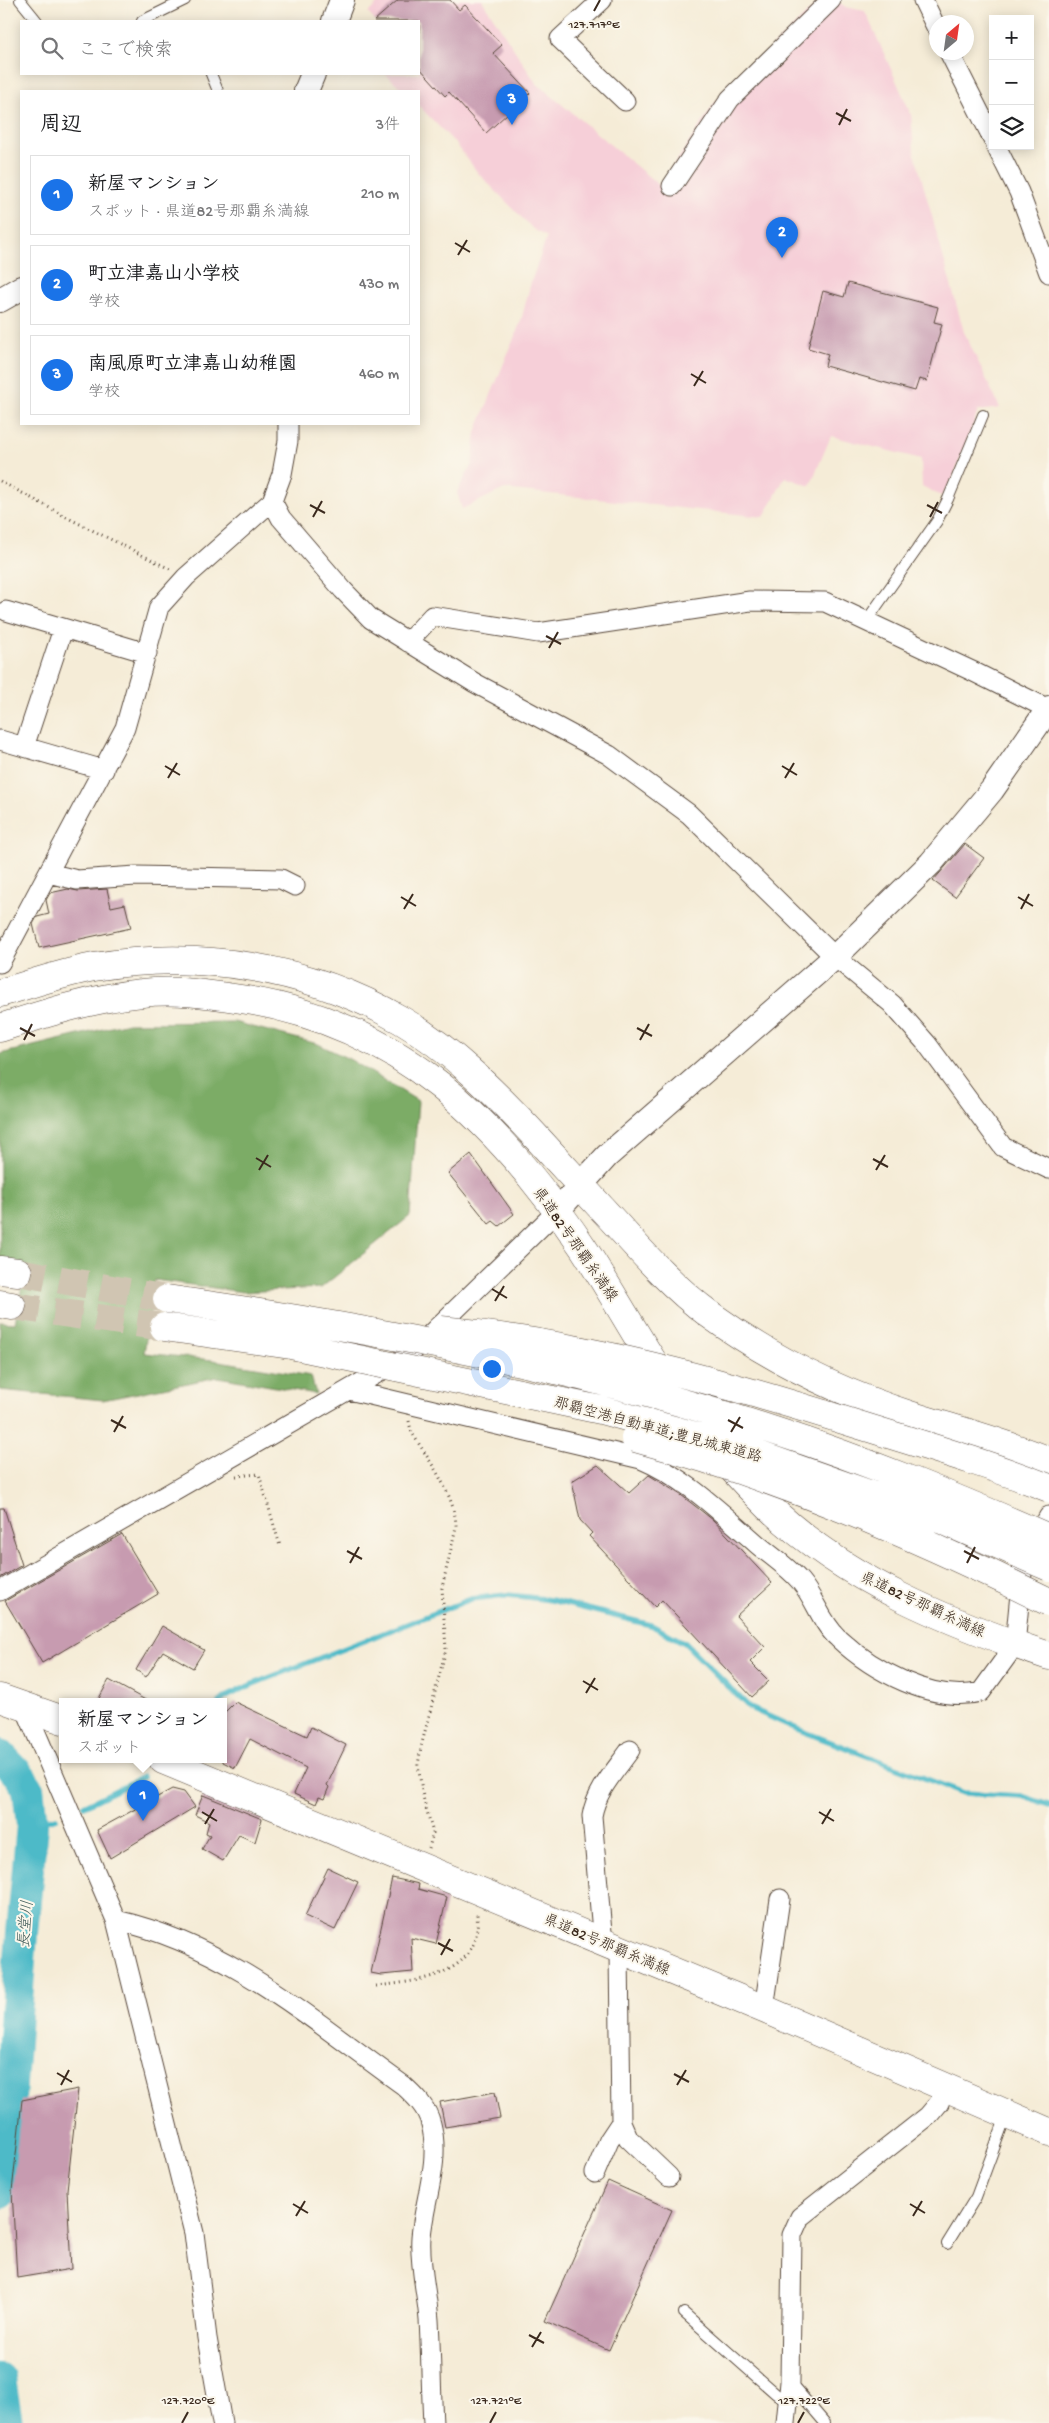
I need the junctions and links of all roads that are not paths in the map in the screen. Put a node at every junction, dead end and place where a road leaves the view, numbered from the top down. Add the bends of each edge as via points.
1 (20, 0) edge
2 (185, 0) edge
3 (342, 0) edge
4 (602, 0) edge
5 (831, 0) edge
6 (923, 0) edge
7 (930, 15) edge
8 (36, 20) edge
9 (144, 20) edge
10 (334, 20) edge
11 (953, 60) edge
12 (211, 75) edge
13 (313, 75) edge
14 (218, 90) edge
15 (306, 90) edge
16 (625, 101) dead end
17 (989, 131) edge
18 (998, 150) edge
19 (672, 186) dead end
20 (1049, 274) edge
21 (20, 289) edge
22 (0, 300) edge
23 (983, 415) dead end
24 (288, 425) edge
25 (272, 501) junction
26 (6, 611) dead end
27 (867, 620) junction
28 (63, 629) junction
29 (408, 642) junction
30 (146, 652) junction
31 (1049, 709) edge
32 (0, 740) edge
33 (24, 747) junction
34 (104, 770) junction
35 (48, 873) junction
36 (295, 886) dead end
37 (6, 934) edge
38 (834, 957) junction
39 (0, 962) edge
40 (0, 993) edge
41 (0, 1028) edge
42 (1049, 1168) edge
43 (580, 1186) junction
44 (557, 1211) junction
45 (167, 1299) tunnel mouth
46 (290, 1317) junction
47 (164, 1327) tunnel mouth
48 (291, 1346) junction
49 (349, 1390) junction
50 (1049, 1461) edge
51 (1049, 1488) edge
52 (1049, 1516) edge
53 (1049, 1538) edge
54 (1049, 1567) edge
55 (0, 1591) edge
56 (1049, 1602) edge
57 (1015, 1645) junction
58 (1049, 1656) edge
59 (0, 1679) edge
60 (12, 1701) edge
61 (59, 1719) edge
62 (630, 1750) dead end
63 (170, 1763) edge
64 (780, 1900) dead end
65 (116, 1920) junction
66 (611, 1947) junction
67 (764, 2009) junction
68 (946, 2087) junction
69 (1006, 2115) junction
70 (620, 2122) junction
71 (1049, 2132) edge
72 (595, 2174) dead end
73 (669, 2177) dead end
74 (947, 2244) dead end
75 (684, 2313) dead end
76 (790, 2382) junction
77 (788, 2401) junction
78 (222, 2423) edge
79 (433, 2423) edge
80 (786, 2423) edge
81 (825, 2423) edge

1 - 8 lane
2 - 9 lane
3 - 10 street
4 - 16 street via 560,39
5 - 19 street via 730,99
6 - 7 street
11 - 17 street
12 - 14 lane
13 - 15 street
18 - 20 street via 1019,192
21 - 22 street
23 - 27 lane via 937,521
24 - 25 street via 282,474
25 - 29 street via 281,518 371,619
25 - 30 street via 186,577 159,607
26 - 28 street
27 - 29 street via 825,602 750,602 538,633 432,616
27 - 31 street
28 - 30 street
28 - 33 street
29 - 38 street via 475,683 609,755 689,814
30 - 34 street via 125,728
31 - 38 street via 992,790 931,863
32 - 33 street
33 - 34 street
34 - 35 street
35 - 36 street via 77,880 136,876 281,879
35 - 37 street
37 - 39 street
38 - 42 street via 892,1004 927,1044 1003,1147
38 - 43 street via 607,1156
40 - 43 main road via 97,967 177,961 247,966 316,982 372,1005 431,1040 492,1092
41 - 44 main road, 県道82号那覇糸満線 via 94,1000 145,992 208,994 269,1003 338,1024 392,1050 473,1113
43 - 44 street
43 - 50 main road via 660,1273 706,1312 753,1345 836,1387
44 - 49 street via 410,1355
44 - 57 main road, 県道82号那覇糸満線 via 687,1413 735,1472 771,1509 860,1576
45 - 46 main road, 那覇空港自動車道;豊見城東道路, bridge
46 - 51 main road, bridge via 520,1339 616,1358 825,1414
46 - 53 main road, 那覇空港自動車道;豊見城東道路, bridge via 612,1384 774,1430 930,1487
47 - 48 main road, 那覇空港自動車道;豊見城東道路, bridge
48 - 54 main road, 那覇空港自動車道;豊見城東道路, bridge via 601,1410 736,1447 942,1520
48 - 56 main road, bridge via 648,1442 772,1482 851,1511
49 - 55 street
49 - 57 street via 641,1459 662,1468 690,1487 800,1581 837,1637 890,1676 924,1690 965,1696 981,1692
52 - 57 street via 1023,1563
57 - 58 main road, 県道82号那覇糸満線
59 - 60 main road
60 - 61 main road
60 - 65 street
62 - 66 street via 601,1791 592,1816
63 - 66 main road, 県道82号那覇糸満線
64 - 67 street
65 - 78 street via 194,2233
65 - 79 street via 143,1926 211,1954 253,1976 420,2100 431,2123 434,2139 421,2237
66 - 67 main road, 県道82号那覇糸満線
66 - 70 street
67 - 68 main road, 県道82号那覇糸満線
68 - 69 main road, 県道82号那覇糸満線
68 - 76 street via 928,2116 800,2217 792,2235
69 - 71 main road, 県道82号那覇糸満線
69 - 74 lane via 976,2196
70 - 72 street
70 - 73 street via 628,2138
75 - 77 lane
76 - 77 street
76 - 81 lane
77 - 80 street

